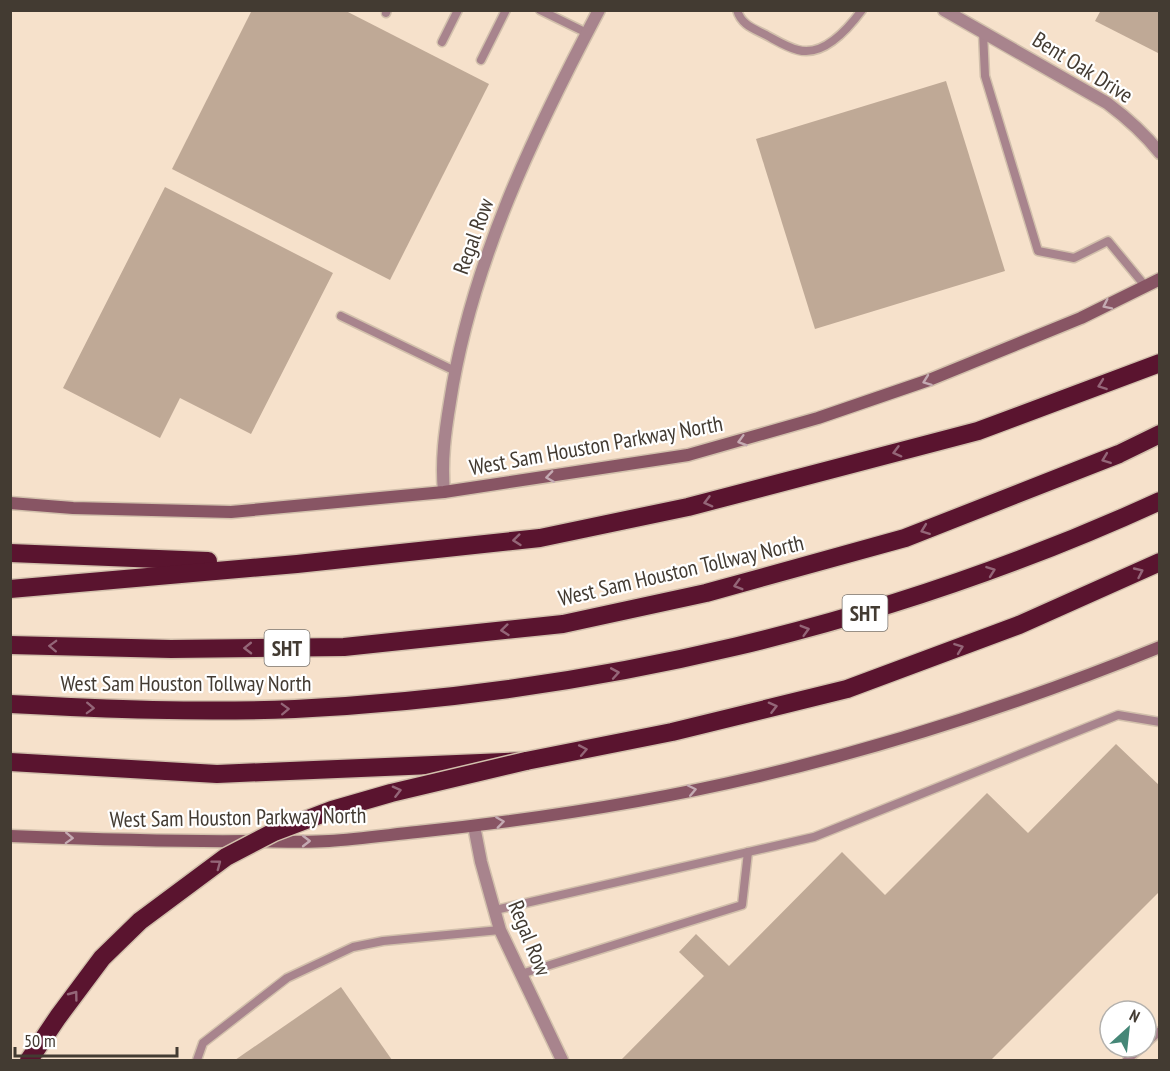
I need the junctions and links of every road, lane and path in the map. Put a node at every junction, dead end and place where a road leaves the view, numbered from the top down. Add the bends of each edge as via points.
1 (458, 10) edge
2 (506, 10) edge
3 (540, 10) edge
4 (599, 10) edge
5 (737, 10) edge
6 (862, 10) edge
7 (944, 10) edge
8 (983, 32) junction
9 (587, 33) junction
10 (442, 42) dead end
11 (481, 60) dead end
12 (1160, 153) edge
13 (1160, 279) edge
14 (1146, 287) junction
15 (341, 316) dead end
16 (1158, 364) edge
17 (455, 371) junction
18 (1160, 434) edge
19 (444, 492) junction
20 (1160, 501) edge
21 (10, 503) edge
22 (10, 554) edge
23 (1160, 562) edge
24 (297, 564) junction
25 (10, 589) edge
26 (10, 645) edge
27 (1160, 646) edge
28 (10, 704) edge
29 (1160, 722) edge
30 (526, 760) junction
31 (10, 762) edge
32 (474, 826) junction
33 (10, 836) edge
34 (748, 852) junction
35 (495, 910) junction
36 (500, 930) junction
37 (521, 974) junction
38 (29, 1060) edge
39 (197, 1060) edge
40 (562, 1060) edge

1 - 10 lane
2 - 11 lane
3 - 9 lane
4 - 9 street, Regal Row
5 - 6 lane via 750,28 797,50 809,51 837,37
7 - 8 street, Bent Oak Drive
8 - 12 street, Bent Oak Drive via 1107,103 1128,118
8 - 14 lane via 985,76 1038,250 1074,258 1108,241
9 - 17 street, Regal Row via 501,218 478,283
13 - 14 main road, West Sam Houston Parkway North
14 -> 19 main road, West Sam Houston Parkway North via 939,376 720,447 653,461
15 - 17 lane
16 -> 24 highway via 978,431 688,507 540,537
17 - 19 street, Regal Row via 442,466
18 -> 26 highway, West Sam Houston Tollway North / SHT via 1119,454 905,538 706,593 563,624 344,647 171,649
19 - 21 main road, West Sam Houston Parkway North via 231,512
28 -> 20 highway, West Sam Houston Tollway North / SHT via 172,710 293,709 449,697 557,683 719,652 862,613 995,569
22 - 24 highway
30 -> 23 highway via 672,732 847,689 1018,626
24 - 25 highway
32 -> 27 main road, West Sam Houston Parkway North via 656,798 804,765 930,729
29 - 34 lane via 1118,716 814,837
30 - 31 highway, bridge via 218,774
38 -> 30 highway, bridge via 102,958 140,921 226,857 274,832 332,810
33 -> 32 main road, West Sam Houston Parkway North via 153,842 327,841
32 - 35 street, Regal Row
34 - 35 lane
34 - 37 lane via 742,905
35 - 36 street, Regal Row
36 - 37 street, Regal Row
36 - 39 lane via 353,947 287,978 203,1043
37 - 40 street, Regal Row

